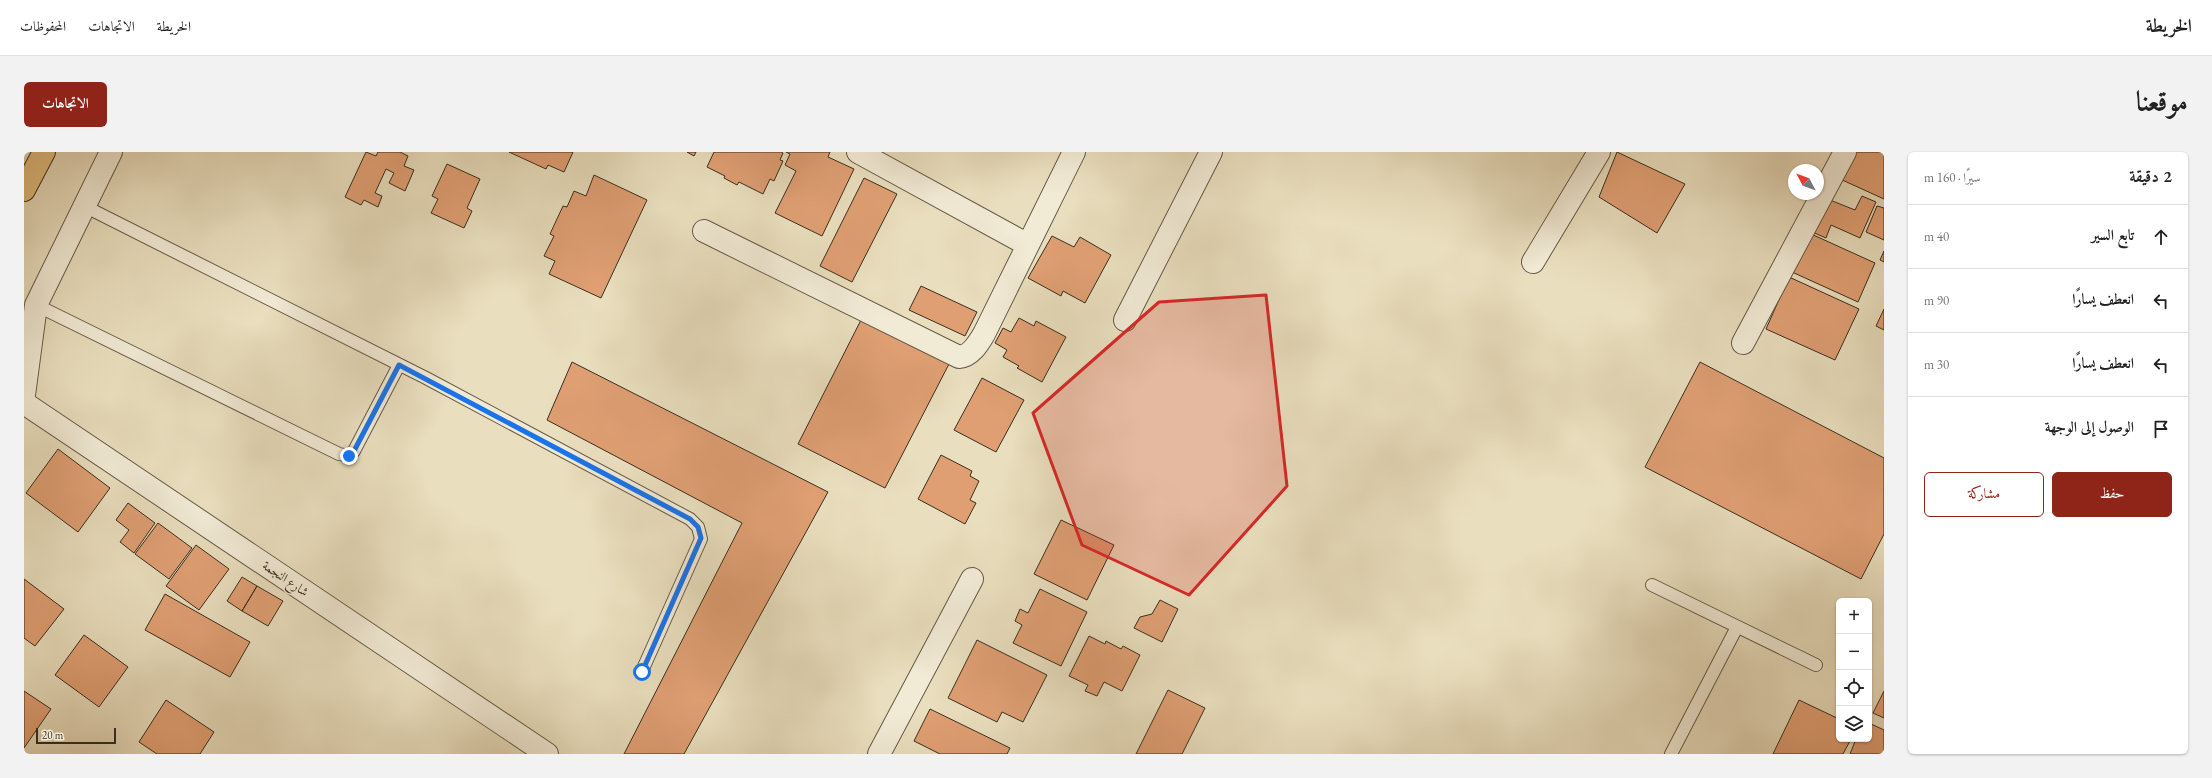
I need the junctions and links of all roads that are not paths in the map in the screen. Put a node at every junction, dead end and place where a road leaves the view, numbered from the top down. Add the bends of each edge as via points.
1 (44, 152) edge
2 (111, 152) edge
3 (858, 152) edge
4 (1074, 152) edge
5 (1211, 152) edge
6 (1599, 152) edge
7 (1845, 152) edge
8 (24, 190) edge
9 (84, 206) junction
10 (704, 231) dead end
11 (1028, 245) junction
12 (1533, 262) dead end
13 (36, 305) junction
14 (1125, 320) dead end
15 (1743, 342) dead end
16 (399, 365) junction
17 (24, 395) edge
18 (24, 403) edge
19 (972, 579) dead end
20 (1652, 585) dead end
21 (1737, 627) junction
22 (1816, 665) dead end
23 (642, 672) dead end
24 (547, 754) edge
25 (879, 754) edge
26 (1671, 754) edge

1 - 8 highway
2 - 9 street
3 - 11 street
4 - 11 street
5 - 14 street
6 - 12 street
7 - 15 street
9 - 13 street
9 - 16 lane
10 - 11 street via 959,357 965,357 981,340
13 - 16 lane via 339,454 349,456
13 - 17 street
16 - 23 lane via 690,519 698,527 701,538
18 - 24 street, شارع النجمة
19 - 25 street
20 - 21 lane
21 - 22 lane
21 - 26 lane

